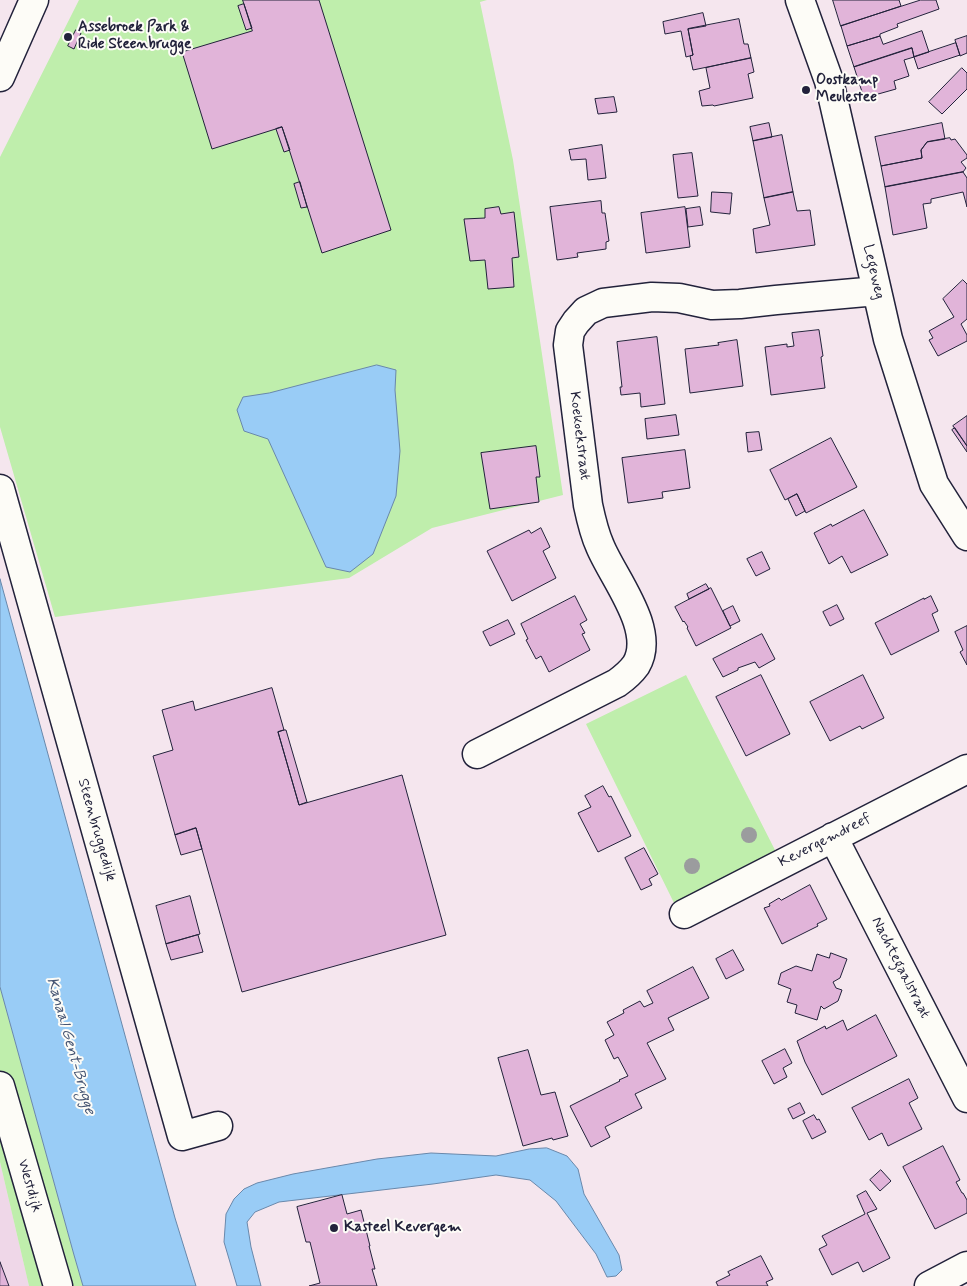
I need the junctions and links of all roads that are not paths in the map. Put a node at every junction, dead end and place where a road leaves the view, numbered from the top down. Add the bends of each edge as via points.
1 (34, 0) edge
2 (800, 0) edge
3 (0, 77) edge
4 (877, 291) junction
5 (0, 489) edge
6 (967, 536) edge
7 (477, 754) dead end
8 (967, 769) edge
9 (833, 837) junction
10 (684, 914) dead end
11 (0, 1086) edge
12 (967, 1098) edge
13 (218, 1126) dead end
14 (967, 1266) edge
15 (58, 1286) edge
16 (929, 1286) edge

1 - 3 street
2 - 4 street, Legeweg via 829,81
4 - 6 street, Legeweg via 888,338 934,484
4 - 7 street, Koekoekstraat via 712,305 679,298 652,297 603,303 586,311 576,322 570,330 568,345 588,505 600,546 640,626 640,655 636,666 616,683
5 - 13 street, Steenbruggedijk via 182,1136
8 - 9 street, Kevergemdreef
9 - 10 street, Kevergemdreef
9 - 12 street, Nachtegaalstraat
11 - 15 street, Westdijk
14 - 16 street

